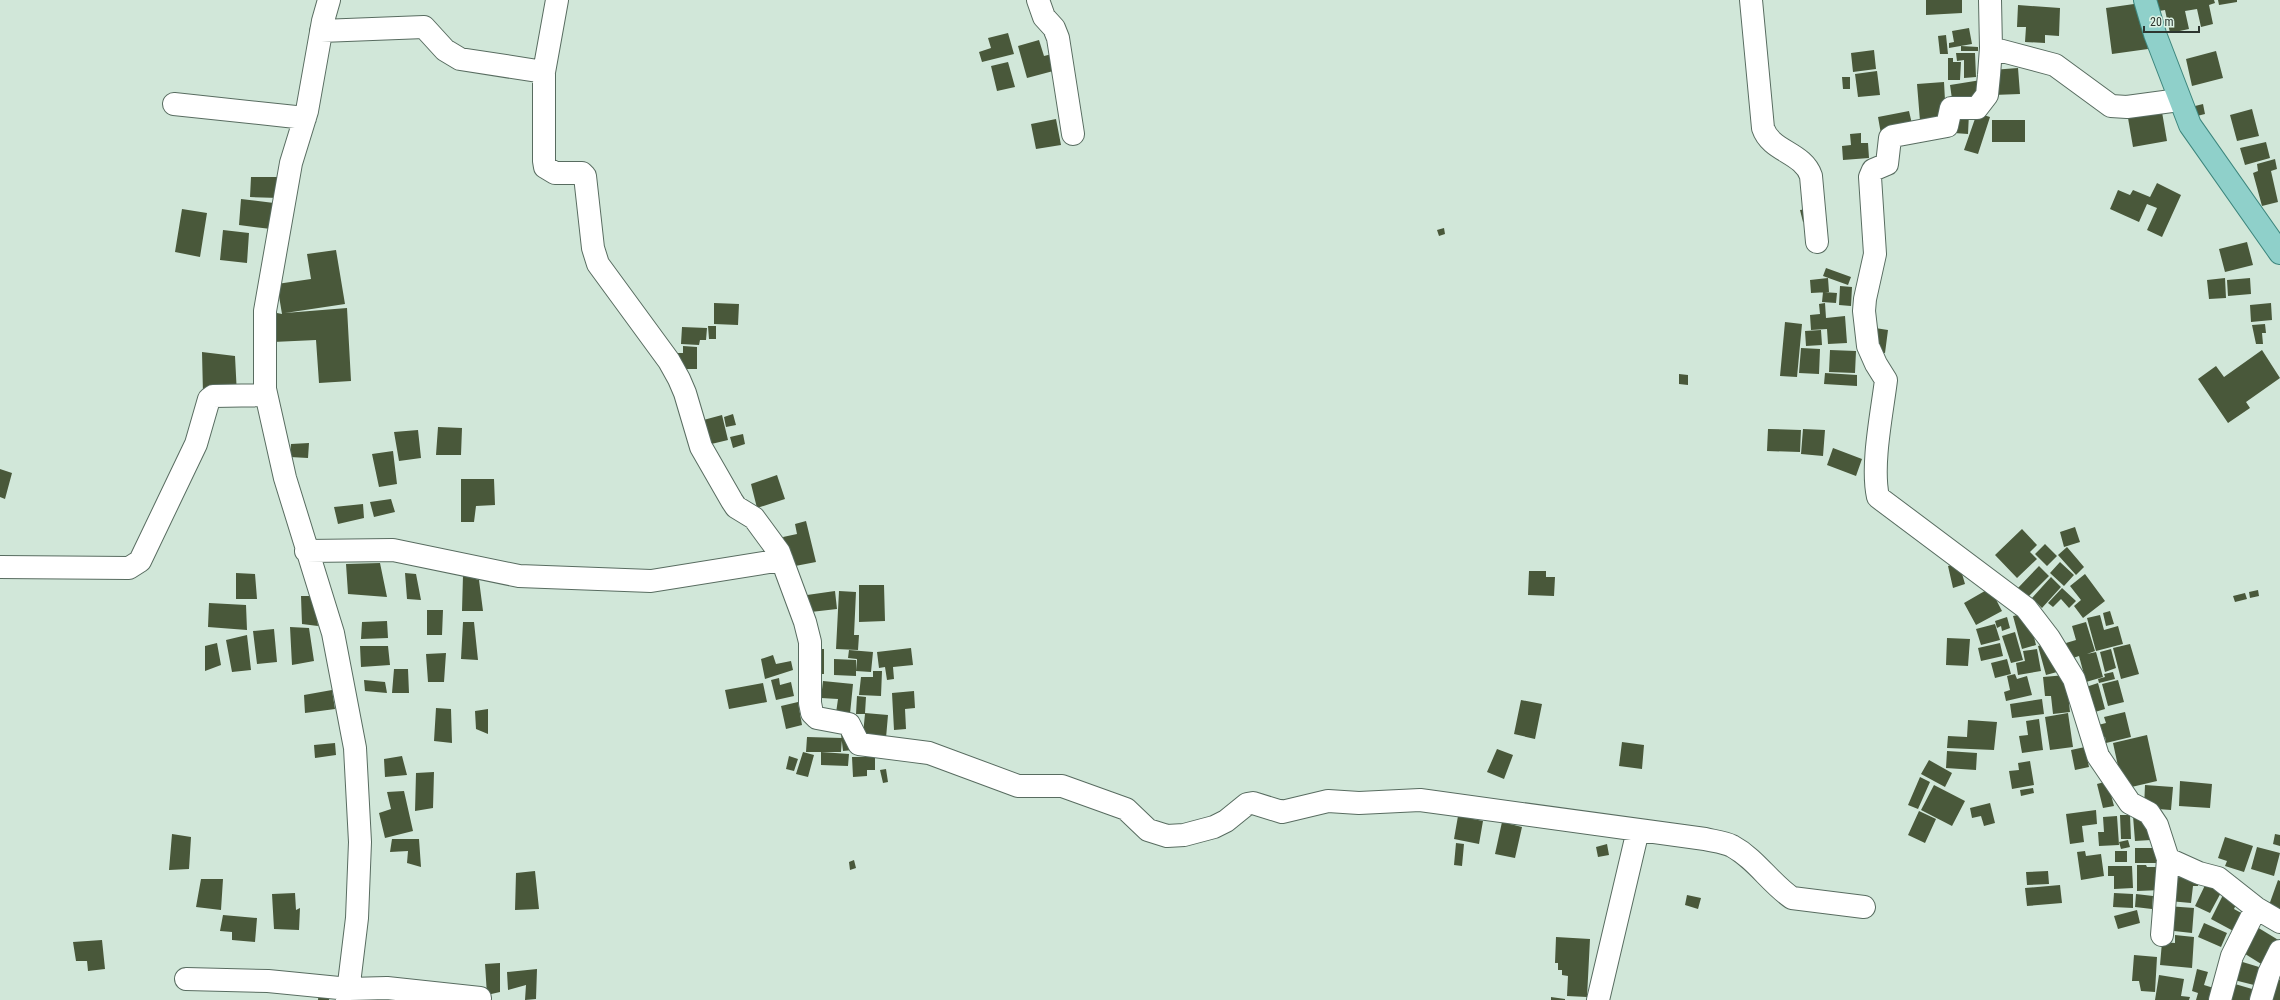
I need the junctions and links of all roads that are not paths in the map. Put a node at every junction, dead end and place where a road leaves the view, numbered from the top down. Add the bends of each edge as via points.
1 (329, 0) edge
2 (557, 0) edge
3 (1038, 0) edge
4 (1751, 0) edge
5 (1990, 0) edge
6 (2145, 0) edge
7 (321, 31) junction
8 (1991, 48) junction
9 (544, 72) junction
10 (2179, 100) junction
11 (174, 104) dead end
12 (305, 118) junction
13 (1073, 134) dead end
14 (1817, 242) dead end
15 (2280, 253) edge
16 (266, 395) junction
17 (306, 551) junction
18 (782, 560) junction
19 (0, 567) edge
20 (1638, 830) junction
21 (2168, 859) junction
22 (1864, 907) dead end
23 (2256, 908) junction
24 (2280, 922) edge
25 (2162, 935) dead end
26 (2280, 951) edge
27 (186, 979) dead end
28 (348, 994) edge
29 (480, 998) dead end
30 (1598, 1000) edge
31 (2220, 1000) edge
32 (2261, 1000) edge

1 - 7 street
2 - 9 street
3 - 13 street via 1044,17 1054,28 1058,38
4 - 14 street via 1763,128 1772,143 1808,166
5 - 8 street
6 - 10 main road
7 - 9 street via 424,27 445,50 460,58
7 - 12 street
8 - 10 street via 2055,65 2111,106 2127,107
8 - 21 street via 1987,96 1977,108 1951,108 1947,126 1893,136 1890,138 1887,164 1873,170 1870,177 1876,254 1864,299 1864,311 1868,346 1886,380 1879,442 1877,495 1881,501 1974,567 2026,608 2049,638 2074,679 2098,756 2130,803 2149,813 2157,825
9 - 18 street via 545,168 555,173 582,173 585,176 593,248 598,264 669,361 686,393 701,447 732,502 754,518 776,547
10 - 15 main road via 2190,125
11 - 12 street
12 - 16 street via 291,163 265,311
16 - 17 street via 285,478
16 - 19 street via 213,396 209,399 196,444 140,562 135,566
17 - 18 street via 393,550 519,576 651,581
17 - 28 street via 332,633 355,748 360,842 357,918
18 - 20 street via 810,642 812,713 817,718 849,724 859,744 929,753 1018,786 1062,786 1126,809 1148,830 1167,836 1184,835 1214,827 1247,804 1253,803 1282,812 1328,801 1359,803 1420,800
20 - 22 street via 1731,845 1747,856 1792,898
20 - 30 street
21 - 23 street via 2199,873 2218,878
21 - 25 street
23 - 24 street
23 - 31 street via 2232,956
26 - 32 street via 2269,973
27 - 28 street via 268,981
28 - 29 street via 387,988

